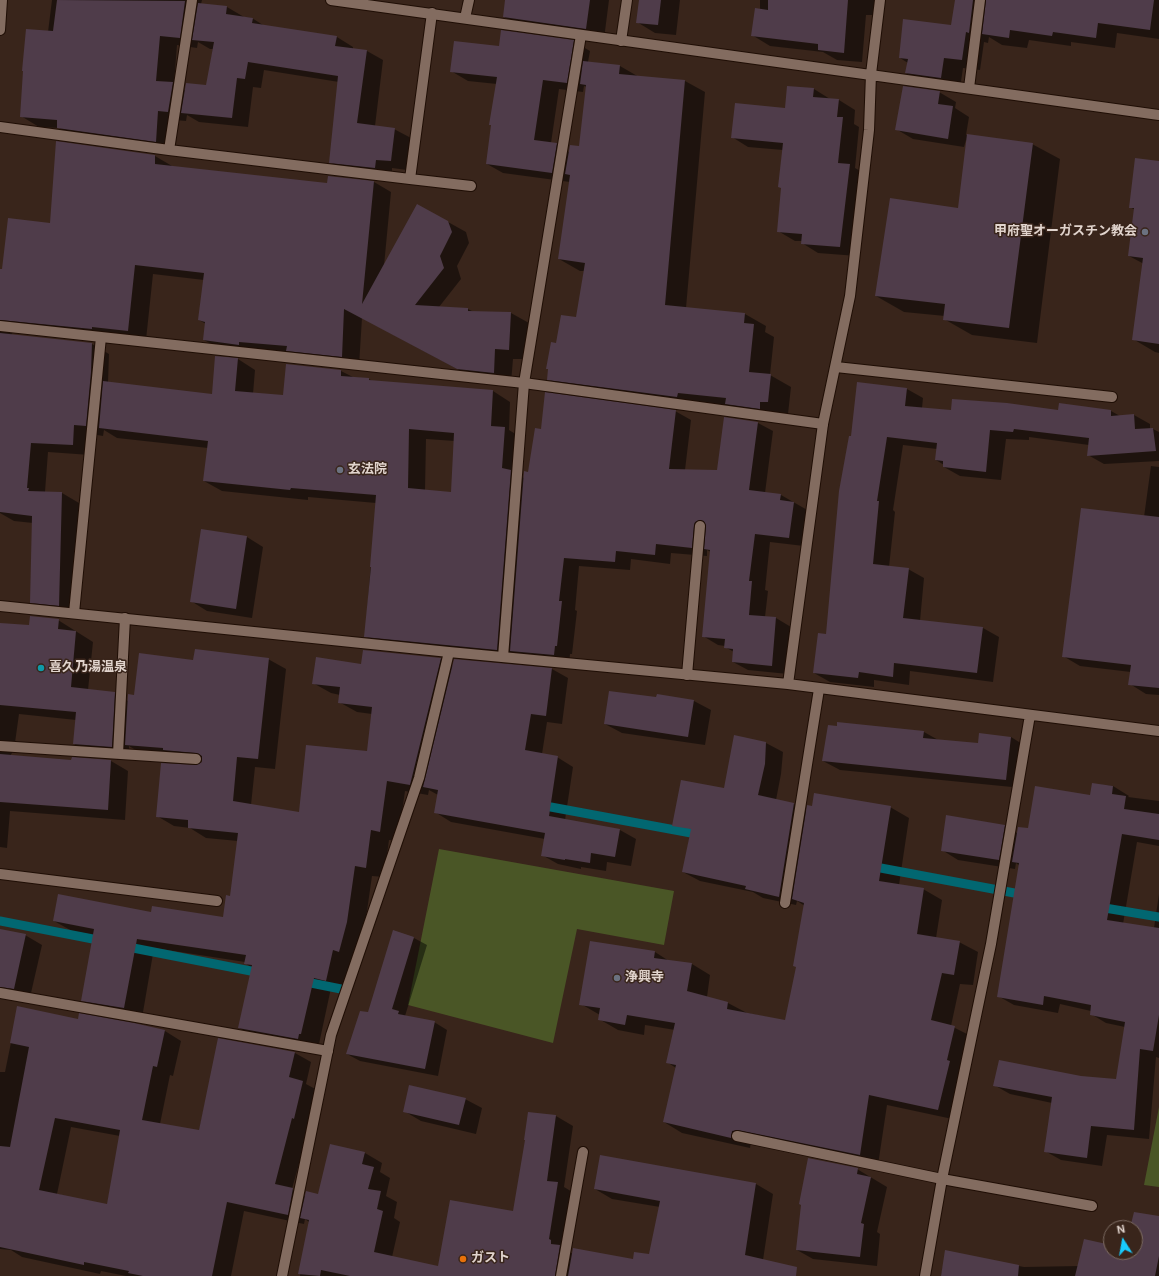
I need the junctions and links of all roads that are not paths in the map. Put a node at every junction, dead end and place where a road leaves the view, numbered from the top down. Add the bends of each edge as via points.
1 (2, 0) edge
2 (192, 0) edge
3 (331, 0) edge
4 (469, 0) edge
5 (627, 0) edge
6 (880, 0) edge
7 (980, 0) edge
8 (392, 4) edge
9 (432, 13) junction
10 (466, 18) junction
11 (0, 30) edge
12 (580, 35) junction
13 (621, 41) junction
14 (871, 74) junction
15 (969, 88) junction
16 (1159, 114) edge
17 (0, 127) edge
18 (169, 150) junction
19 (410, 179) junction
20 (471, 186) dead end
21 (0, 326) edge
22 (101, 337) junction
23 (836, 367) junction
24 (524, 383) junction
25 (1112, 397) dead end
26 (823, 424) junction
27 (700, 526) dead end
28 (0, 606) edge
29 (74, 613) junction
30 (125, 618) junction
31 (449, 652) junction
32 (503, 657) junction
33 (687, 675) junction
34 (788, 684) junction
35 (819, 689) junction
36 (1030, 715) junction
37 (1159, 731) edge
38 (0, 746) edge
39 (118, 754) junction
40 (196, 760) dead end
41 (0, 874) edge
42 (217, 901) dead end
43 (785, 903) dead end
44 (0, 993) edge
45 (328, 1051) junction
46 (737, 1136) dead end
47 (583, 1152) dead end
48 (942, 1179) junction
49 (1092, 1206) dead end
50 (282, 1276) edge
51 (561, 1276) edge
52 (925, 1276) edge

1 - 11 street
2 - 18 street
3 - 8 street
4 - 10 street
5 - 13 street
6 - 14 street
7 - 15 street
8 - 9 street
9 - 10 street
9 - 19 street
10 - 12 street
12 - 13 street
12 - 24 street
13 - 14 street
14 - 15 street
14 - 23 street via 869,130 850,296
15 - 16 street
17 - 18 street
18 - 19 street
19 - 20 street
21 - 22 street
22 - 24 street
22 - 29 street
23 - 25 street
23 - 26 street
24 - 26 street
24 - 32 street
26 - 34 street
27 - 33 street
28 - 29 street
29 - 30 street
30 - 31 street
30 - 39 street
31 - 32 street
31 - 45 street via 419,778
32 - 33 street
33 - 34 street
34 - 35 street
35 - 36 street
35 - 43 street
36 - 37 street
36 - 48 street via 991,944
38 - 39 street
39 - 40 street
41 - 42 street
44 - 45 street
45 - 50 street
46 - 48 street
47 - 51 street
48 - 49 street
48 - 52 street

